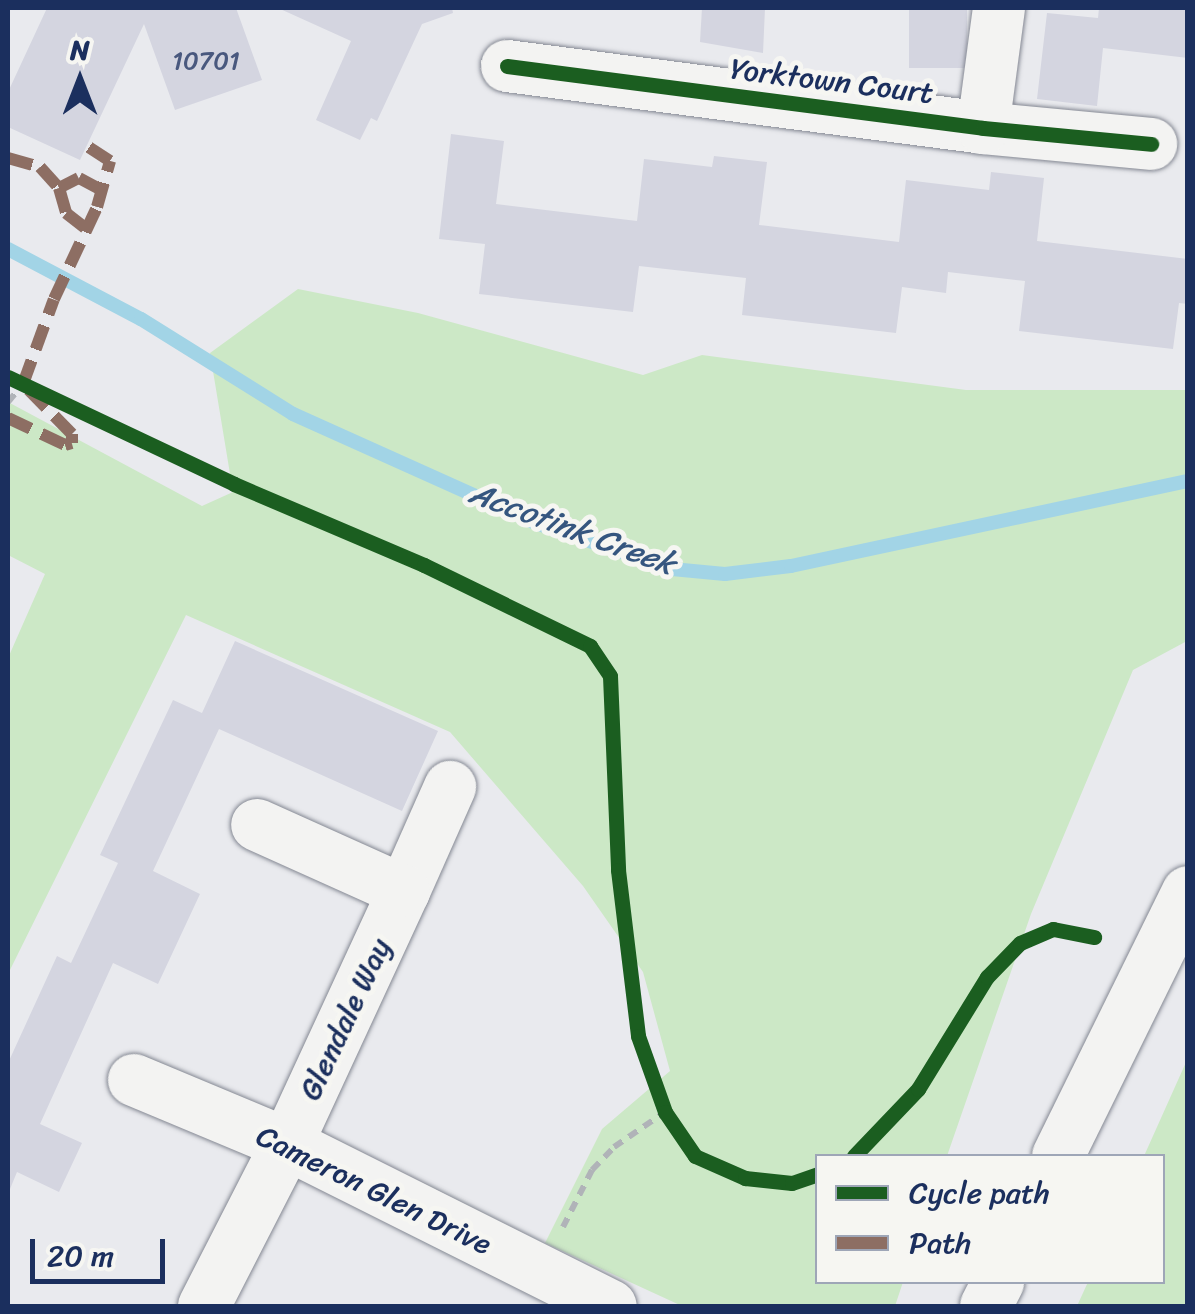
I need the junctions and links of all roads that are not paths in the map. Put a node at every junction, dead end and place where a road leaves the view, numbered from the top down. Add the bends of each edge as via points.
1 (999, 8) edge
2 (508, 66) dead end
3 (984, 128) junction
4 (1151, 144) dead end
5 (450, 787) dead end
6 (257, 825) dead end
7 (404, 891) junction
8 (1188, 892) edge
9 (134, 1080) dead end
10 (287, 1144) junction
11 (1059, 1154) edge
12 (551, 1287) edge
13 (204, 1306) edge
14 (611, 1306) edge

1 - 3 street
2 - 3 street, Yorktown Court
3 - 4 street, Yorktown Court
5 - 7 street, Glendale Way
6 - 7 street
7 - 10 street, Glendale Way
8 - 11 street
9 - 10 street, Cameron Glen Drive
10 - 12 street, Cameron Glen Drive
10 - 13 street, Glendale Way
12 - 14 street, Cameron Glen Drive

